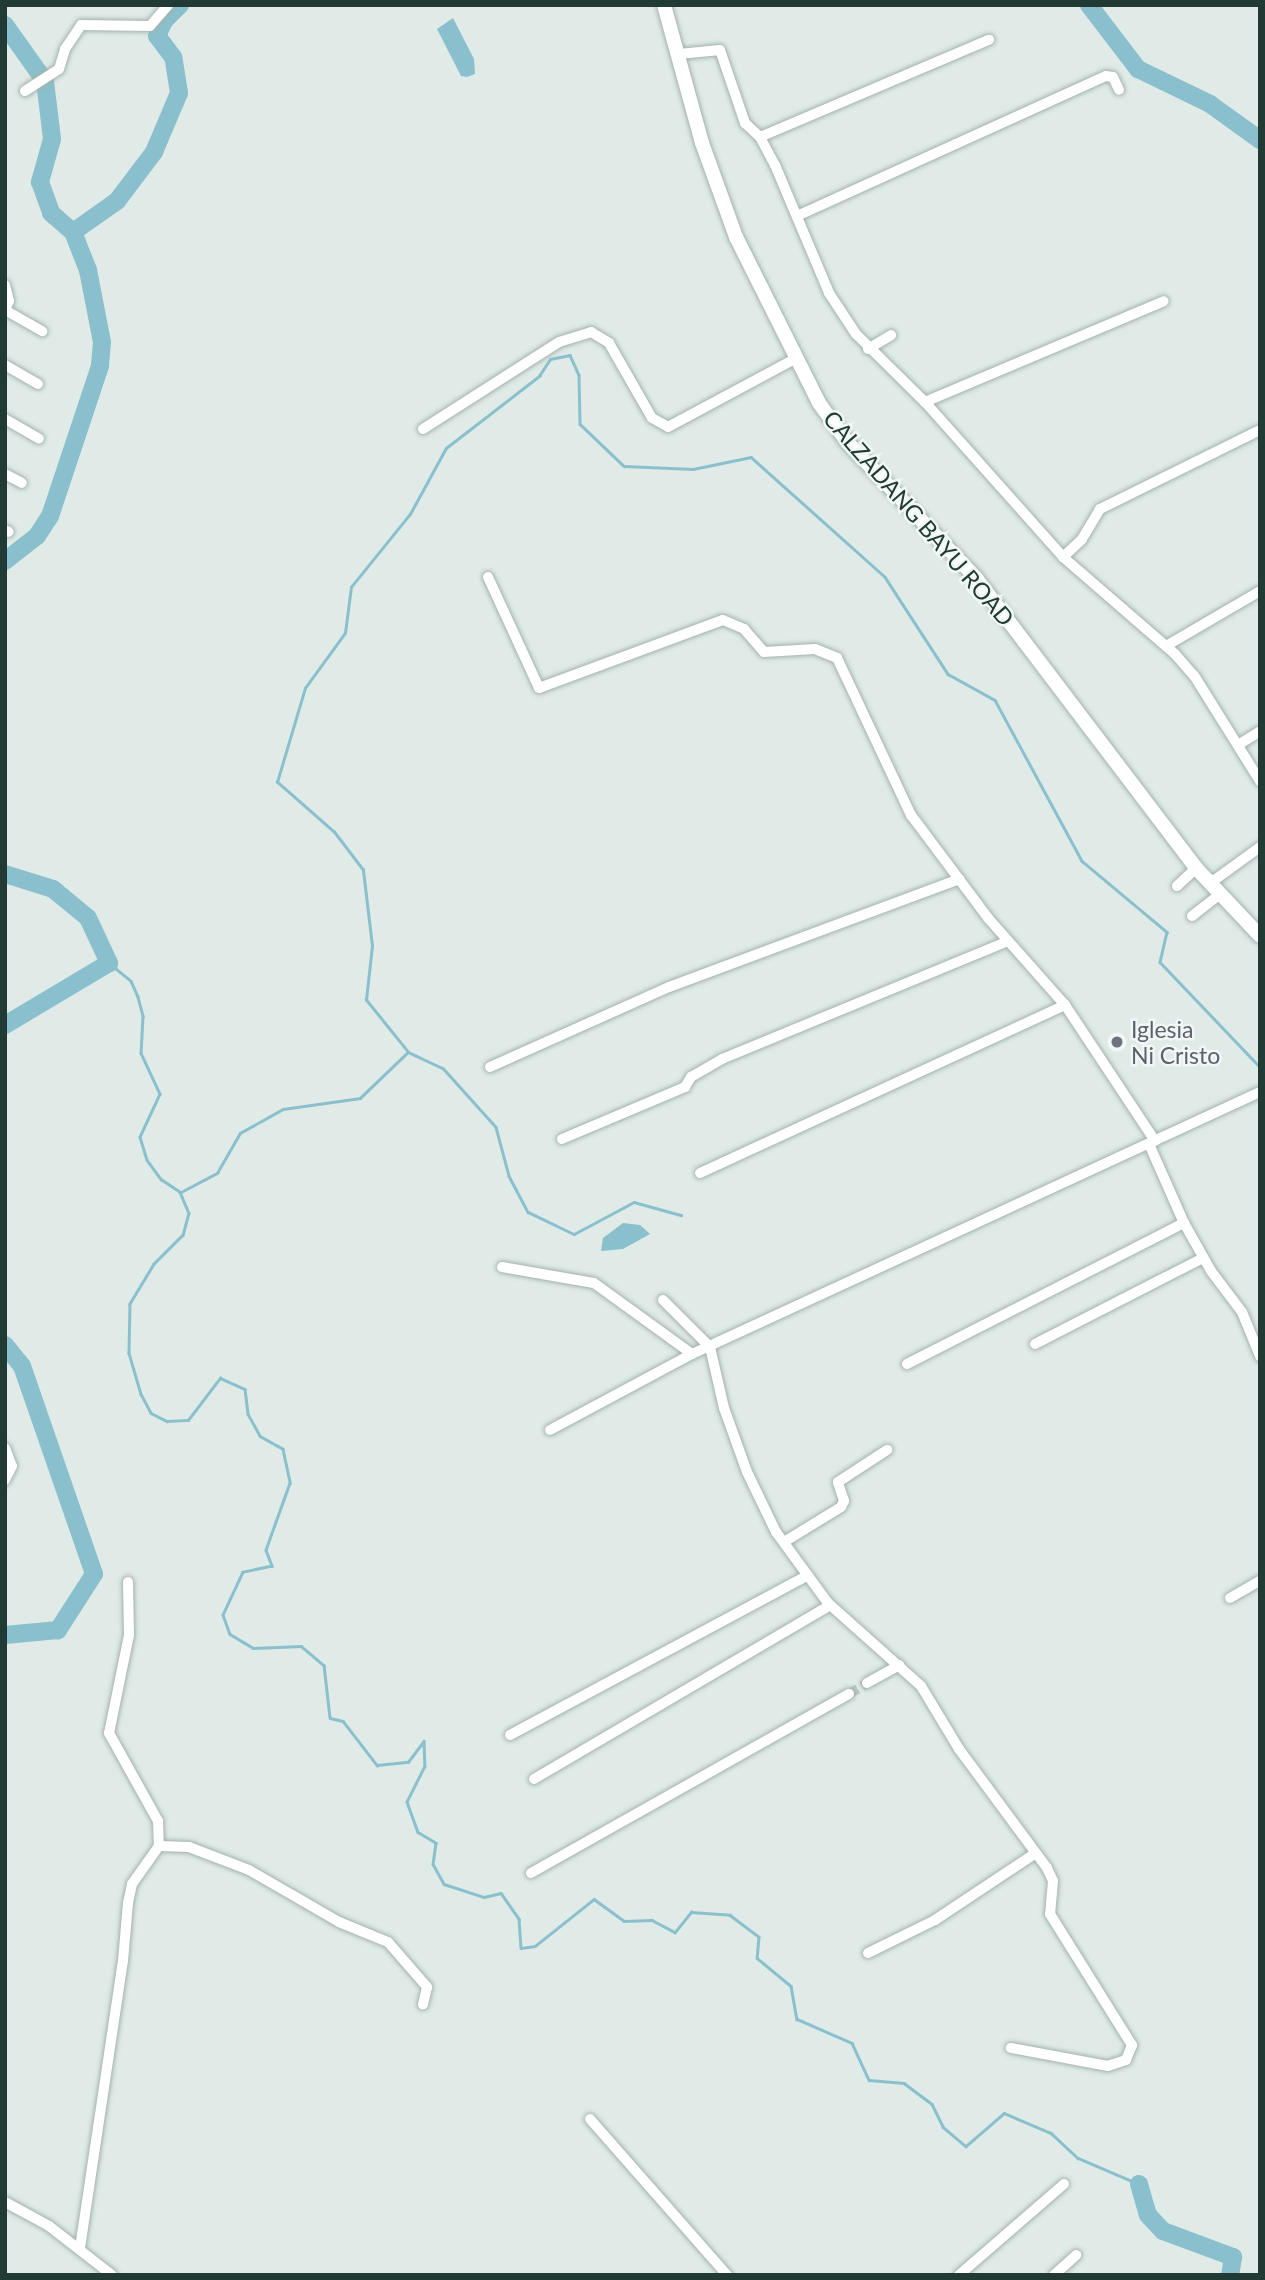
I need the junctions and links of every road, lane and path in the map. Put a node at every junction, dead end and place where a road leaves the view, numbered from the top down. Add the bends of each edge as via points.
1 (168, 5) edge
2 (664, 5) edge
3 (989, 40) dead end
4 (679, 54) junction
5 (30, 88) dead end
6 (1119, 90) dead end
7 (760, 137) junction
8 (797, 216) junction
9 (5, 285) edge
10 (1164, 300) dead end
11 (5, 310) edge
12 (42, 331) dead end
13 (891, 335) dead end
14 (868, 349) junction
15 (795, 359) junction
16 (5, 365) edge
17 (38, 384) dead end
18 (925, 402) junction
19 (5, 419) edge
20 (423, 429) dead end
21 (1260, 430) edge
22 (39, 439) dead end
23 (5, 474) edge
24 (22, 483) dead end
25 (1063, 557) junction
26 (488, 576) dead end
27 (1260, 592) edge
28 (1166, 646) junction
29 (1260, 732) edge
30 (1238, 745) junction
31 (1260, 781) edge
32 (1260, 847) edge
33 (1196, 868) junction
34 (960, 879) junction
35 (1177, 886) dead end
36 (1214, 889) junction
37 (1192, 916) dead end
38 (1260, 936) edge
39 (1007, 941) junction
40 (1065, 1005) junction
41 (490, 1067) dead end
42 (1259, 1092) edge
43 (562, 1139) dead end
44 (1152, 1142) junction
45 (699, 1173) dead end
46 (1184, 1223) junction
47 (1203, 1258) junction
48 (502, 1267) dead end
49 (663, 1300) dead end
50 (1035, 1344) dead end
51 (710, 1347) junction
52 (692, 1354) junction
53 (1260, 1356) edge
54 (907, 1364) dead end
55 (550, 1430) dead end
56 (5, 1448) edge
57 (887, 1450) dead end
58 (5, 1480) edge
59 (784, 1542) junction
60 (808, 1575) junction
61 (1260, 1581) edge
62 (128, 1582) dead end
63 (1230, 1598) dead end
64 (830, 1605) junction
65 (899, 1665) junction
66 (867, 1683) tunnel mouth
67 (849, 1694) tunnel mouth
68 (510, 1735) dead end
69 (534, 1779) dead end
70 (159, 1846) junction
71 (1036, 1853) junction
72 (531, 1873) dead end
73 (868, 1953) dead end
74 (423, 2005) dead end
75 (1012, 2048) dead end
76 (590, 2119) dead end
77 (1064, 2184) dead end
78 (5, 2202) edge
79 (80, 2248) junction
80 (1076, 2255) dead end
81 (112, 2275) edge
82 (727, 2275) edge
83 (959, 2275) edge
84 (1054, 2275) edge

1 - 5 street via 150,26 81,25 64,51 59,69
2 - 4 street, CALZADANG BAYU ROAD
3 - 7 street
4 - 7 street via 720,50 745,123
4 - 15 street, CALZADANG BAYU ROAD via 702,144 736,237
6 - 8 street via 1113,77 1106,76
7 - 8 street
8 - 14 street via 829,293
9 - 11 street via 9,301
10 - 18 street
11 - 12 street
13 - 14 street
14 - 18 street
15 - 20 street via 668,427 652,418 609,343 592,331 559,342
15 - 33 street, CALZADANG BAYU ROAD via 848,443 976,578
16 - 17 street
18 - 25 street
19 - 22 street
21 - 25 street via 1100,509 1082,540
23 - 24 street
25 - 28 street
26 - 34 street via 533,684 539,688 723,620 744,629 764,652 815,649 837,658 911,815
27 - 28 street
28 - 30 street via 1195,677
29 - 30 street
30 - 31 street
32 - 36 street
33 - 35 street
33 - 36 street, CALZADANG BAYU ROAD
34 - 39 street
34 - 41 street via 668,987
36 - 37 street
36 - 38 street, CALZADANG BAYU ROAD
39 - 40 street
39 - 43 street via 722,1059 691,1077 685,1087
40 - 44 street
40 - 45 street
42 - 44 street
44 - 46 street
44 - 51 street
46 - 47 street
46 - 54 street
47 - 50 street
47 - 53 street via 1242,1311
48 - 52 street via 593,1283
49 - 51 street
51 - 52 street
51 - 59 street via 724,1408 747,1472
52 - 55 street
56 - 58 street via 12,1466
57 - 59 street via 838,1482 841,1507
59 - 60 street
60 - 64 street
60 - 68 street
61 - 63 street
62 - 70 street via 129,1635 109,1734 158,1821
64 - 65 street via 874,1648
64 - 69 street
65 - 66 street
65 - 71 street via 921,1686 959,1749
67 - 72 street
70 - 74 street via 189,1847 249,1870 339,1922 388,1942 427,1987
70 - 79 street via 132,1884 128,1903
71 - 73 street via 935,1920
71 - 75 street via 1053,1881 1050,1914 1132,2045 1126,2060 1108,2066
76 - 82 street
77 - 83 street
78 - 79 street
79 - 81 street
80 - 84 street

